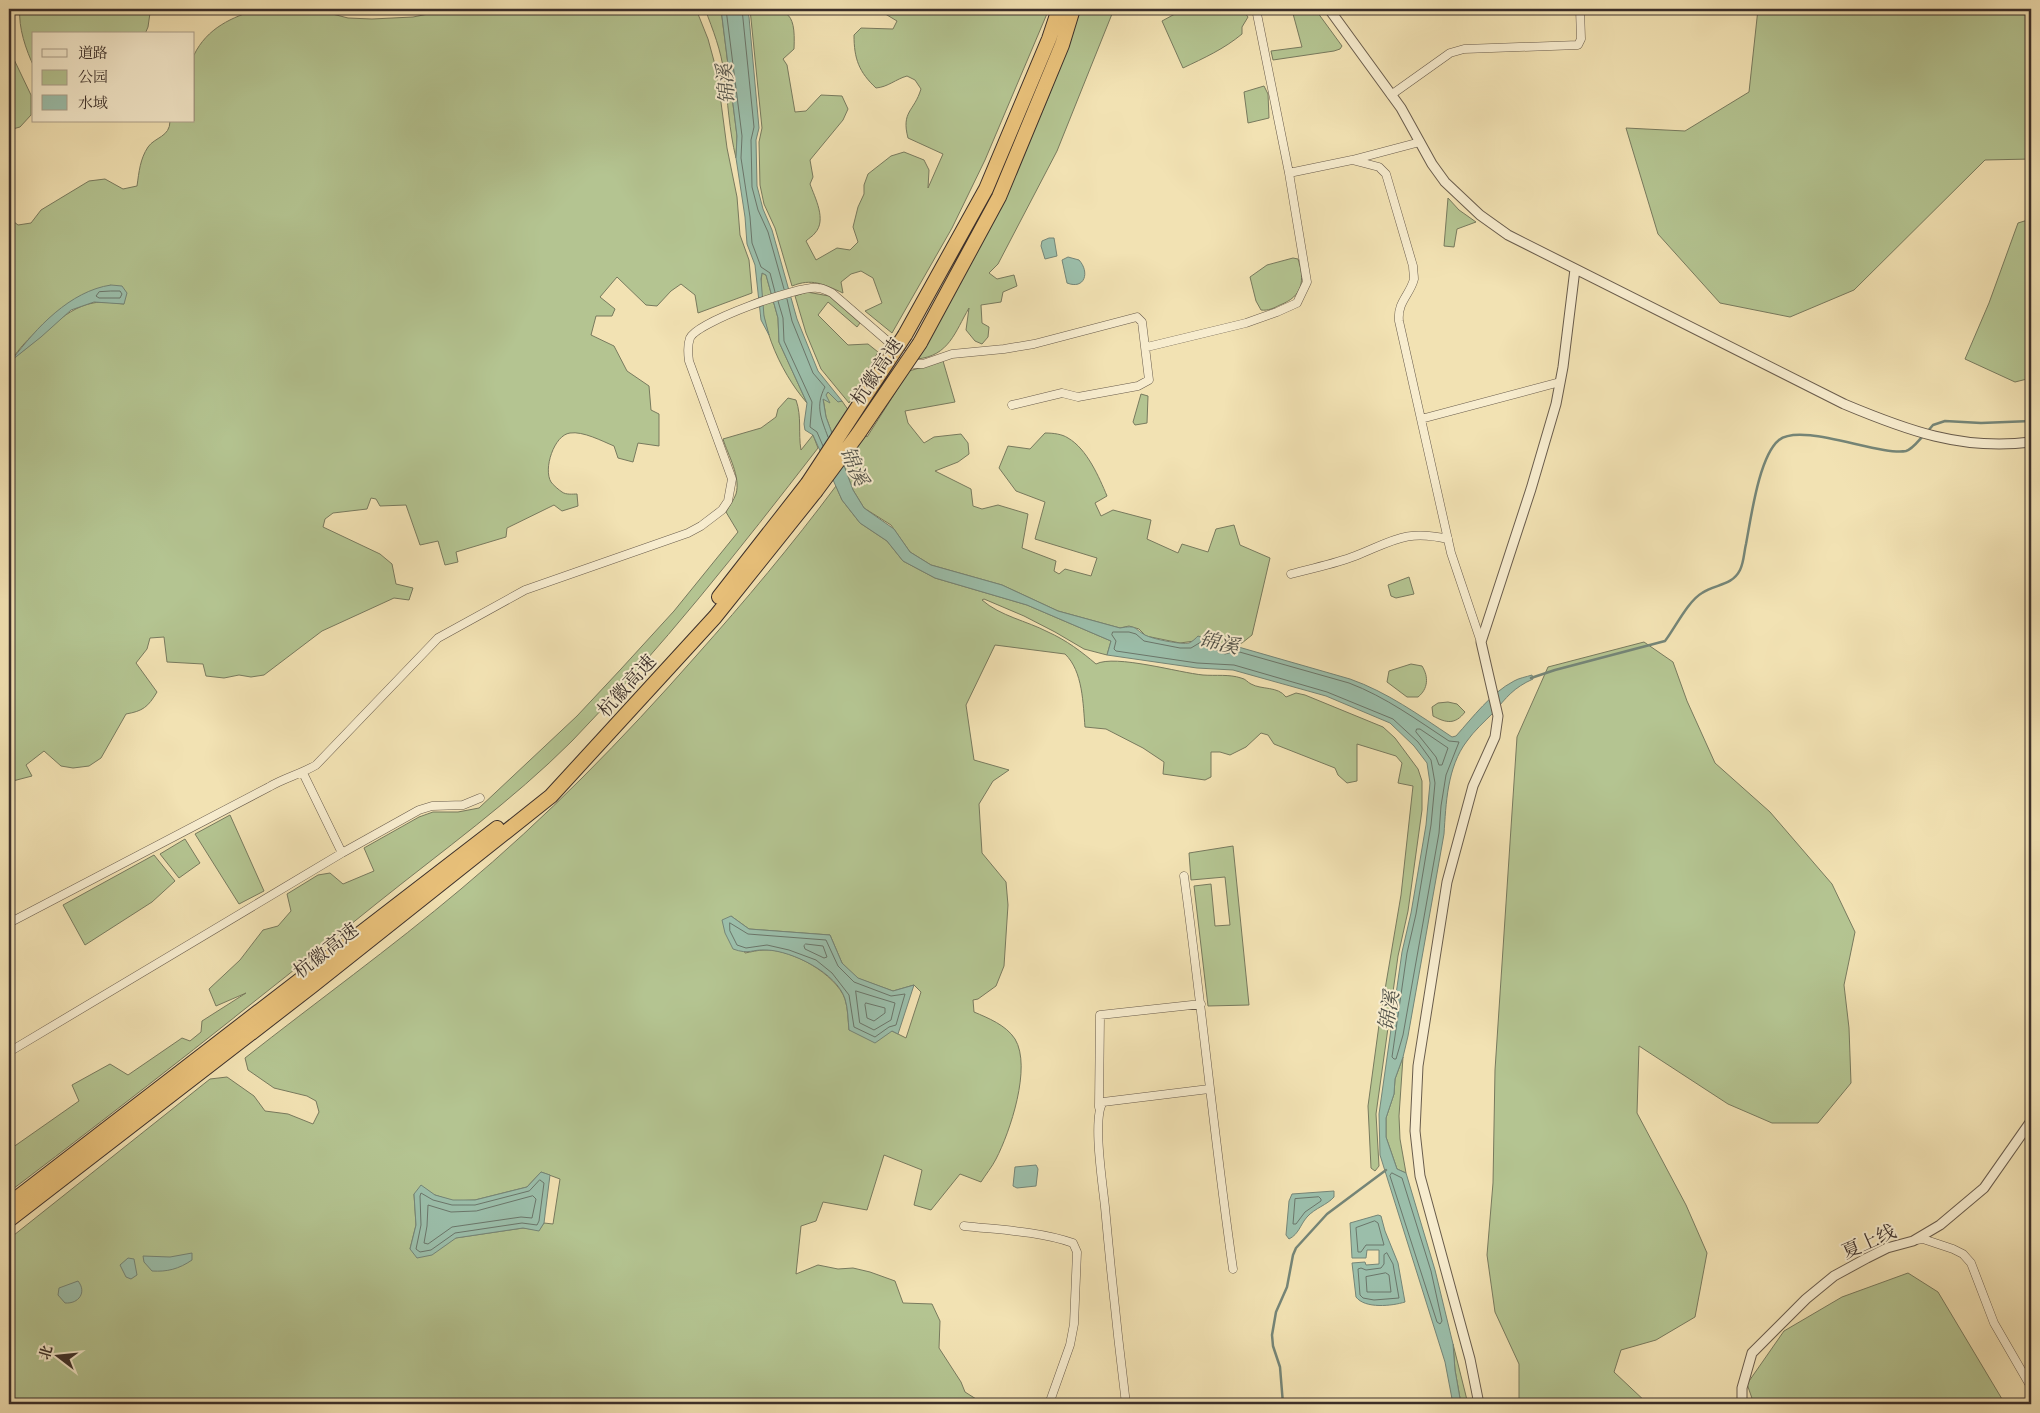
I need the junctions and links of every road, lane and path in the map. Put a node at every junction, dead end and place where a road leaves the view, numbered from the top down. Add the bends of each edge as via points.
1 (1058, 9) edge
2 (1074, 9) edge
3 (1256, 9) edge
4 (1329, 9) edge
5 (1580, 9) edge
6 (1391, 95) junction
7 (1420, 142) junction
8 (1352, 160) junction
9 (1289, 173) junction
10 (1575, 269) junction
11 (1146, 347) junction
12 (1560, 382) junction
13 (1012, 405) dead end
14 (1421, 420) junction
15 (2031, 442) edge
16 (812, 487) junction
17 (1448, 539) junction
18 (1291, 574) dead end
19 (1481, 642) junction
20 (303, 773) junction
21 (480, 798) dead end
22 (342, 853) junction
23 (1184, 876) dead end
24 (9, 922) edge
25 (1201, 1004) junction
26 (9, 1052) edge
27 (1209, 1089) junction
28 (1099, 1107) junction
29 (2031, 1121) edge
30 (9, 1204) edge
31 (9, 1220) edge
32 (964, 1226) dead end
33 (1913, 1241) junction
34 (1233, 1269) dead end
35 (2031, 1387) edge
36 (1049, 1404) edge
37 (1126, 1404) edge
38 (1479, 1404) edge
39 (1742, 1404) edge

1 - 16 highway, 杭徽高速, bridge via 1049,39 986,189 905,335
2 - 16 highway, 杭徽高速, bridge via 999,196 920,343 858,434
3 - 9 street
4 - 6 street
5 - 6 street via 1582,39 1578,45 1464,49 1450,53
6 - 7 street
7 - 8 street
7 - 10 street via 1445,182 1480,215 1508,234
8 - 9 street
8 - 14 street via 1379,167 1386,174 1413,266 1414,278 1398,313
9 - 11 street via 1307,282 1297,303 1246,323
10 - 12 street
10 - 15 street via 1844,404 1892,424 1967,443
11 - 13 street via 1149,380 1138,386 1078,397 1062,393
11 - 20 street via 1142,322 1137,317 1034,344 952,354 914,364 832,293 818,288 794,291 698,328 690,338 689,362 732,479 728,501 722,510 688,533 524,590 438,638 316,765
12 - 14 street
12 - 19 street via 1531,489
14 - 17 street
16 - 30 highway, 杭徽高速 via 706,612 546,789
16 - 31 highway, 杭徽高速 via 715,617 551,796
17 - 18 street via 1418,534 1399,537 1355,556
17 - 19 street
19 - 38 street via 1498,716 1495,736 1473,786 1447,882 1418,1066 1415,1131 1420,1176 1470,1359
20 - 22 street
20 - 24 street via 290,776
21 - 22 street via 463,805 432,806 419,810
22 - 26 street
23 - 25 street
25 - 27 street
25 - 28 street via 1100,1015
27 - 28 street via 1103,1102
27 - 34 street
28 - 37 street via 1099,1141
29 - 33 street, 夏上线 via 1984,1188 1940,1225
32 - 36 street via 1024,1232 1073,1243 1077,1252 1074,1324
33 - 35 street via 1923,1239 1938,1243 1963,1254 1971,1263 1994,1323
33 - 39 street, 夏上线 via 1867,1258 1834,1276 1806,1299 1752,1353 1742,1388

